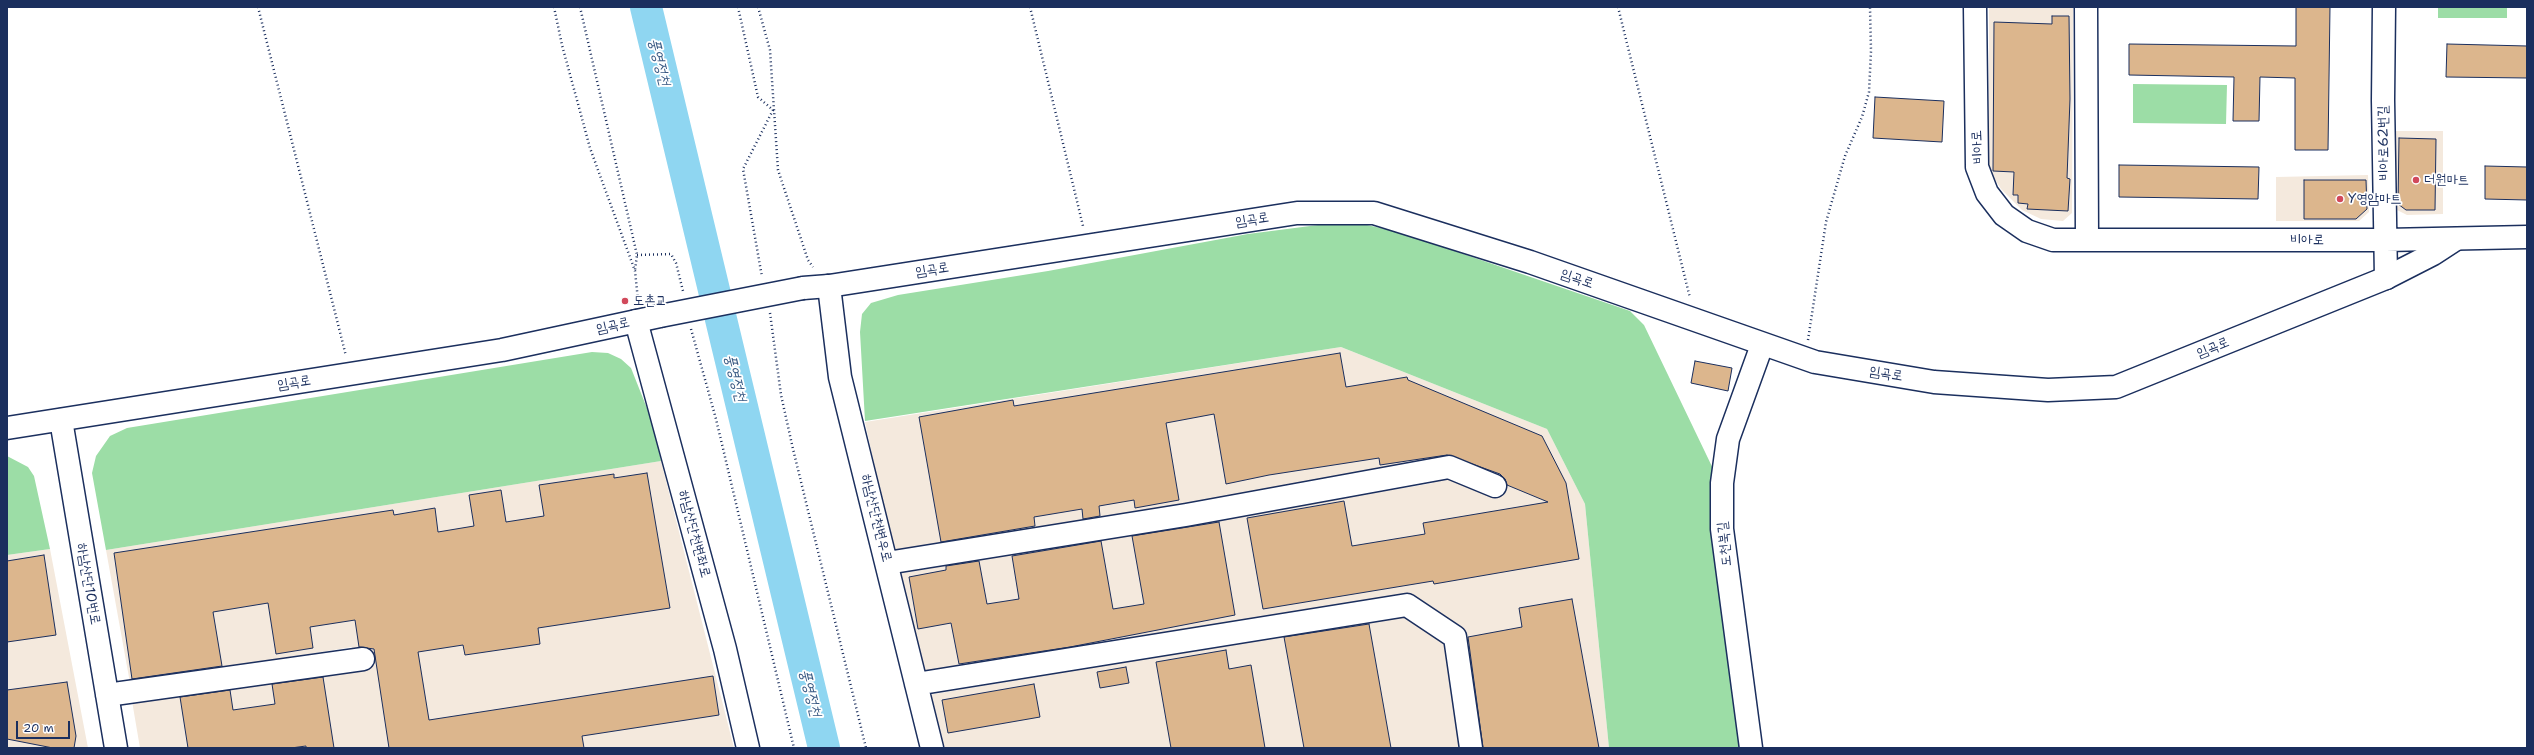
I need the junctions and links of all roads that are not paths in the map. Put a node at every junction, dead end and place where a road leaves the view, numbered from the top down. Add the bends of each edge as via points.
1 (1975, 7) edge
2 (2086, 7) edge
3 (2384, 7) edge
4 (2527, 237) edge
5 (2087, 239) junction
6 (2456, 239) junction
7 (2386, 240) junction
8 (2386, 278) junction
9 (829, 286) junction
10 (636, 321) junction
11 (1762, 345) junction
12 (61, 420) junction
13 (7, 428) edge
14 (1495, 486) dead end
15 (887, 563) junction
16 (363, 659) dead end
17 (916, 684) junction
18 (107, 695) junction
19 (116, 748) edge
20 (748, 748) edge
21 (932, 748) edge
22 (1471, 748) edge
23 (1751, 748) edge

1 - 5 street, 비아로 via 1977,167 1987,193 2004,215 2027,231 2053,240
2 - 5 street
3 - 7 street, 비아로62번길
4 - 6 street, 비아로
5 - 7 street, 비아로
6 - 7 street, 비아로
6 - 8 street, 임곡로
7 - 8 street, 비아로62번길
8 - 11 street, 임곡로 via 2116,388 2048,390 1934,382 1804,359
9 - 10 street, 임곡로, bridge via 804,288
9 - 11 street, 임곡로 via 1296,213 1374,213 1530,262 1696,319
9 - 15 street, 하남산단천변우로 via 840,377
10 - 12 street, 임곡로 via 502,350
10 - 20 street, 하남산단천변좌로 via 725,649
11 - 23 street, 도천북길 via 1728,439 1722,483 1722,529
12 - 13 street, 임곡로
12 - 18 street, 하남산단10번로
14 - 15 street via 1449,467 1186,515
15 - 17 street, 하남산단천변우로
16 - 18 street
17 - 21 street, 하남산단천변우로
17 - 22 street via 1407,605 1455,637
18 - 19 street, 하남산단10번로

